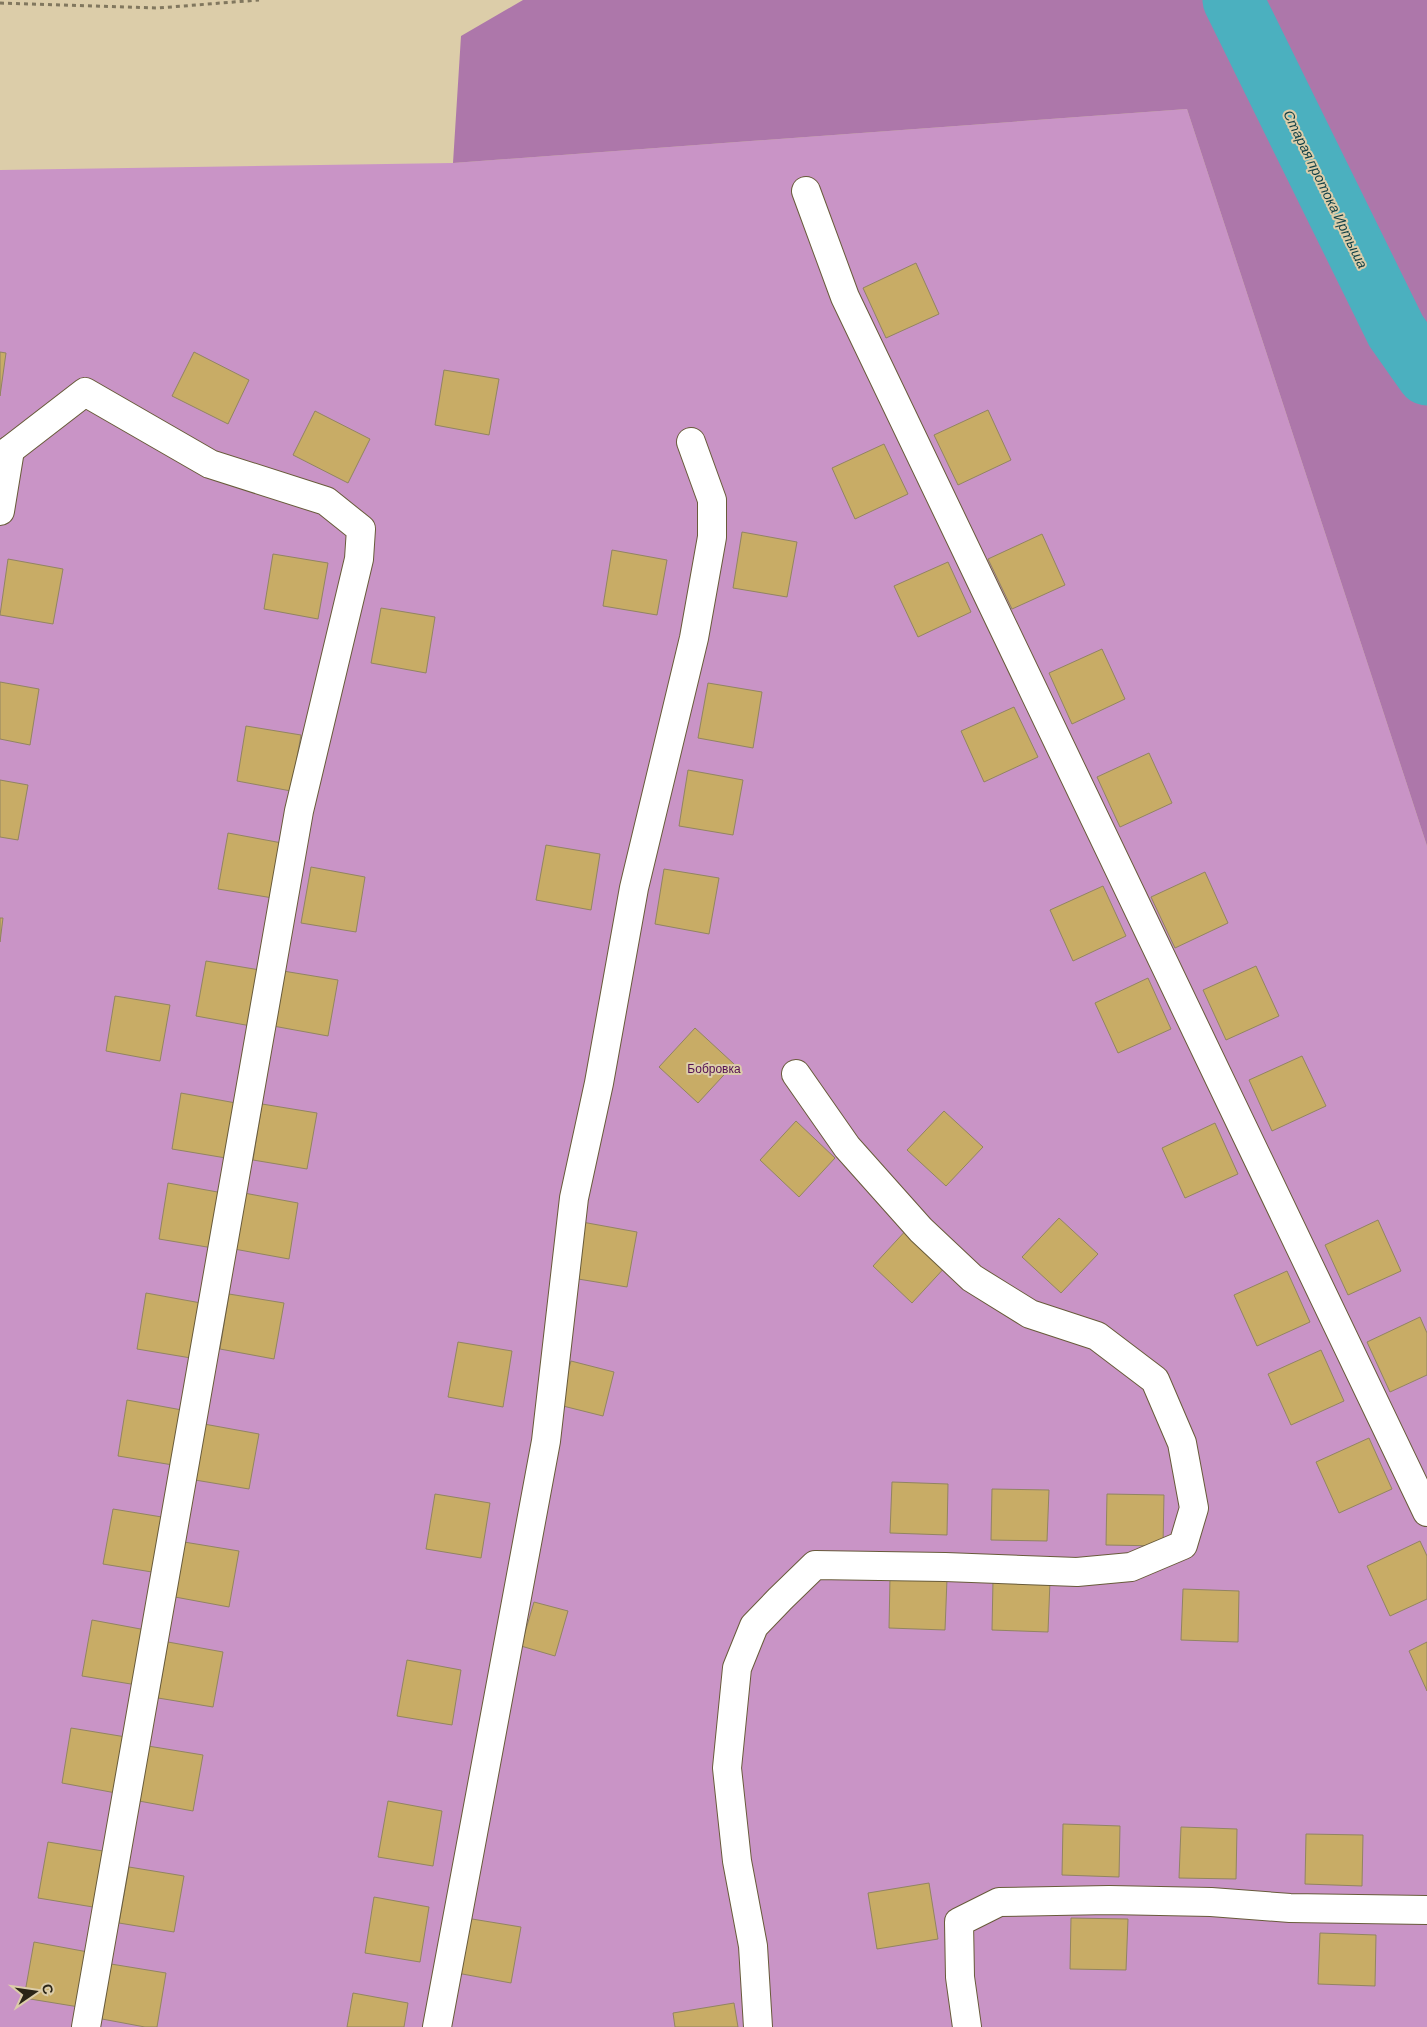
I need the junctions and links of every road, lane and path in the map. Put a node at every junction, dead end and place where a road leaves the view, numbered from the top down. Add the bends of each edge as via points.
1 (259, 0) edge
2 (0, 3) edge
3 (806, 191) dead end
4 (691, 442) dead end
5 (0, 511) edge
6 (796, 1074) dead end
7 (1427, 1512) edge
8 (1427, 1910) edge
9 (86, 2027) edge
10 (437, 2027) edge
11 (758, 2027) edge
12 (966, 2027) edge

1 - 2 path via 158,8
3 - 7 street via 845,297
4 - 10 street via 712,500 712,537 694,638 634,888 601,1073 574,1198 546,1441
5 - 9 street via 8,451 85,392 210,464 326,501 361,529 359,558 299,811
6 - 11 street via 847,1147 921,1230 972,1278 1030,1314 1097,1336 1155,1380 1182,1443 1194,1508 1183,1545 1131,1567 1077,1572 815,1565 754,1626 738,1668 727,1768 737,1861 753,1946
8 - 12 street via 1109,1900 999,1902 959,1922 960,1978

